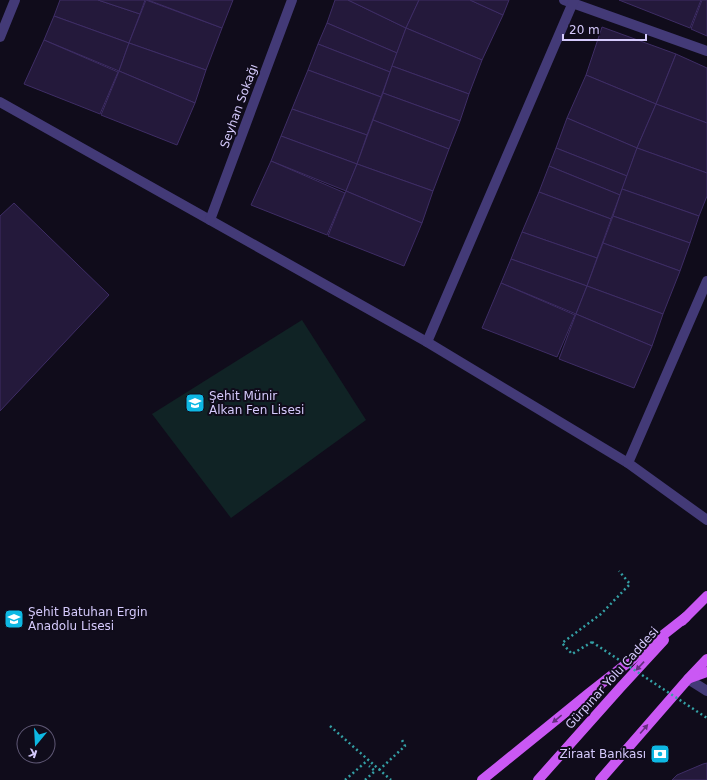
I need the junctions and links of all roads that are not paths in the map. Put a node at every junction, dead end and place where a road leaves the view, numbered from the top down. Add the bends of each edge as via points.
1 (15, 0) edge
2 (292, 0) edge
3 (570, 1) edge
4 (0, 37) edge
5 (707, 51) edge
6 (0, 102) edge
7 (210, 220) junction
8 (707, 282) edge
9 (427, 342) junction
10 (628, 463) junction
11 (707, 520) edge
12 (707, 596) edge
13 (686, 617) junction
14 (707, 659) edge
15 (707, 672) edge
16 (688, 679) junction
17 (707, 691) edge
18 (482, 780) edge
19 (538, 780) edge
20 (600, 780) edge

1 - 4 street
2 - 7 street, Seyhan Sokağı
3 - 5 street
3 - 9 street
6 - 7 street
7 - 9 street
8 - 10 street
9 - 10 street
10 - 11 street
12 - 13 main road, Gürpınar Yolu Caddesi
13 -> 18 main road
13 -> 19 main road, Gürpınar Yolu Caddesi
14 - 16 main road
15 - 16 main road
16 - 17 street
20 -> 16 main road

